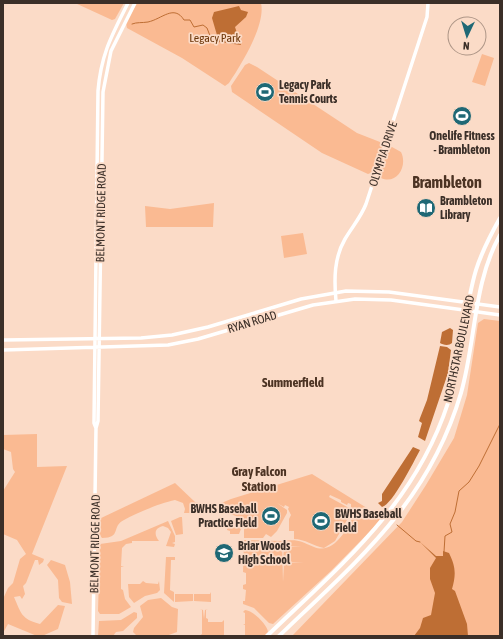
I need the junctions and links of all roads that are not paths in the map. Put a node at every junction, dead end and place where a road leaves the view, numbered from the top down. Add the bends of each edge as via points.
1 (128, 3) edge
2 (135, 3) edge
3 (428, 3) edge
4 (500, 218) edge
5 (500, 235) edge
6 (335, 292) junction
7 (336, 301) junction
8 (469, 302) junction
9 (477, 304) junction
10 (500, 307) edge
11 (468, 311) junction
12 (476, 312) junction
13 (500, 315) edge
14 (94, 339) junction
15 (100, 339) junction
16 (3, 340) edge
17 (94, 348) junction
18 (100, 348) junction
19 (3, 350) edge
20 (96, 428) junction
21 (93, 636) edge
22 (267, 636) edge
23 (279, 636) edge

1 - 14 main road, BELMONT RIDGE ROAD via 106,47 99,73
2 - 15 main road, BELMONT RIDGE ROAD via 112,48 103,84
3 - 6 main road, OLYMPIA DRIVE via 427,16 366,204 341,248 336,267
4 - 8 main road, NORTHSTAR BOULEVARD via 481,258
5 - 9 main road, NORTHSTAR BOULEVARD via 488,262
6 - 7 main road, OLYMPIA DRIVE
6 - 8 main road, RYAN ROAD via 389,292
6 - 15 main road, RYAN ROAD via 301,299 185,333 150,338
7 - 11 main road, RYAN ROAD via 379,299
7 - 18 main road, RYAN ROAD via 298,308 188,341 159,346
8 - 9 main road, RYAN ROAD
8 - 11 main road, NORTHSTAR BOULEVARD
9 - 10 main road, RYAN ROAD
9 - 12 main road, NORTHSTAR BOULEVARD
11 - 12 main road, RYAN ROAD
11 - 22 main road, NORTHSTAR BOULEVARD via 449,402 419,470 378,526
12 - 13 main road, RYAN ROAD
12 - 23 main road, NORTHSTAR BOULEVARD via 466,373 454,413 421,483 382,535
14 - 15 main road, RYAN ROAD
14 - 16 main road, RYAN ROAD
14 - 17 main road, BELMONT RIDGE ROAD
15 - 18 main road, BELMONT RIDGE ROAD
17 - 18 main road, RYAN ROAD
17 - 19 main road, RYAN ROAD
17 - 20 main road, BELMONT RIDGE ROAD
18 - 20 main road, BELMONT RIDGE ROAD
20 - 21 main road, BELMONT RIDGE ROAD

